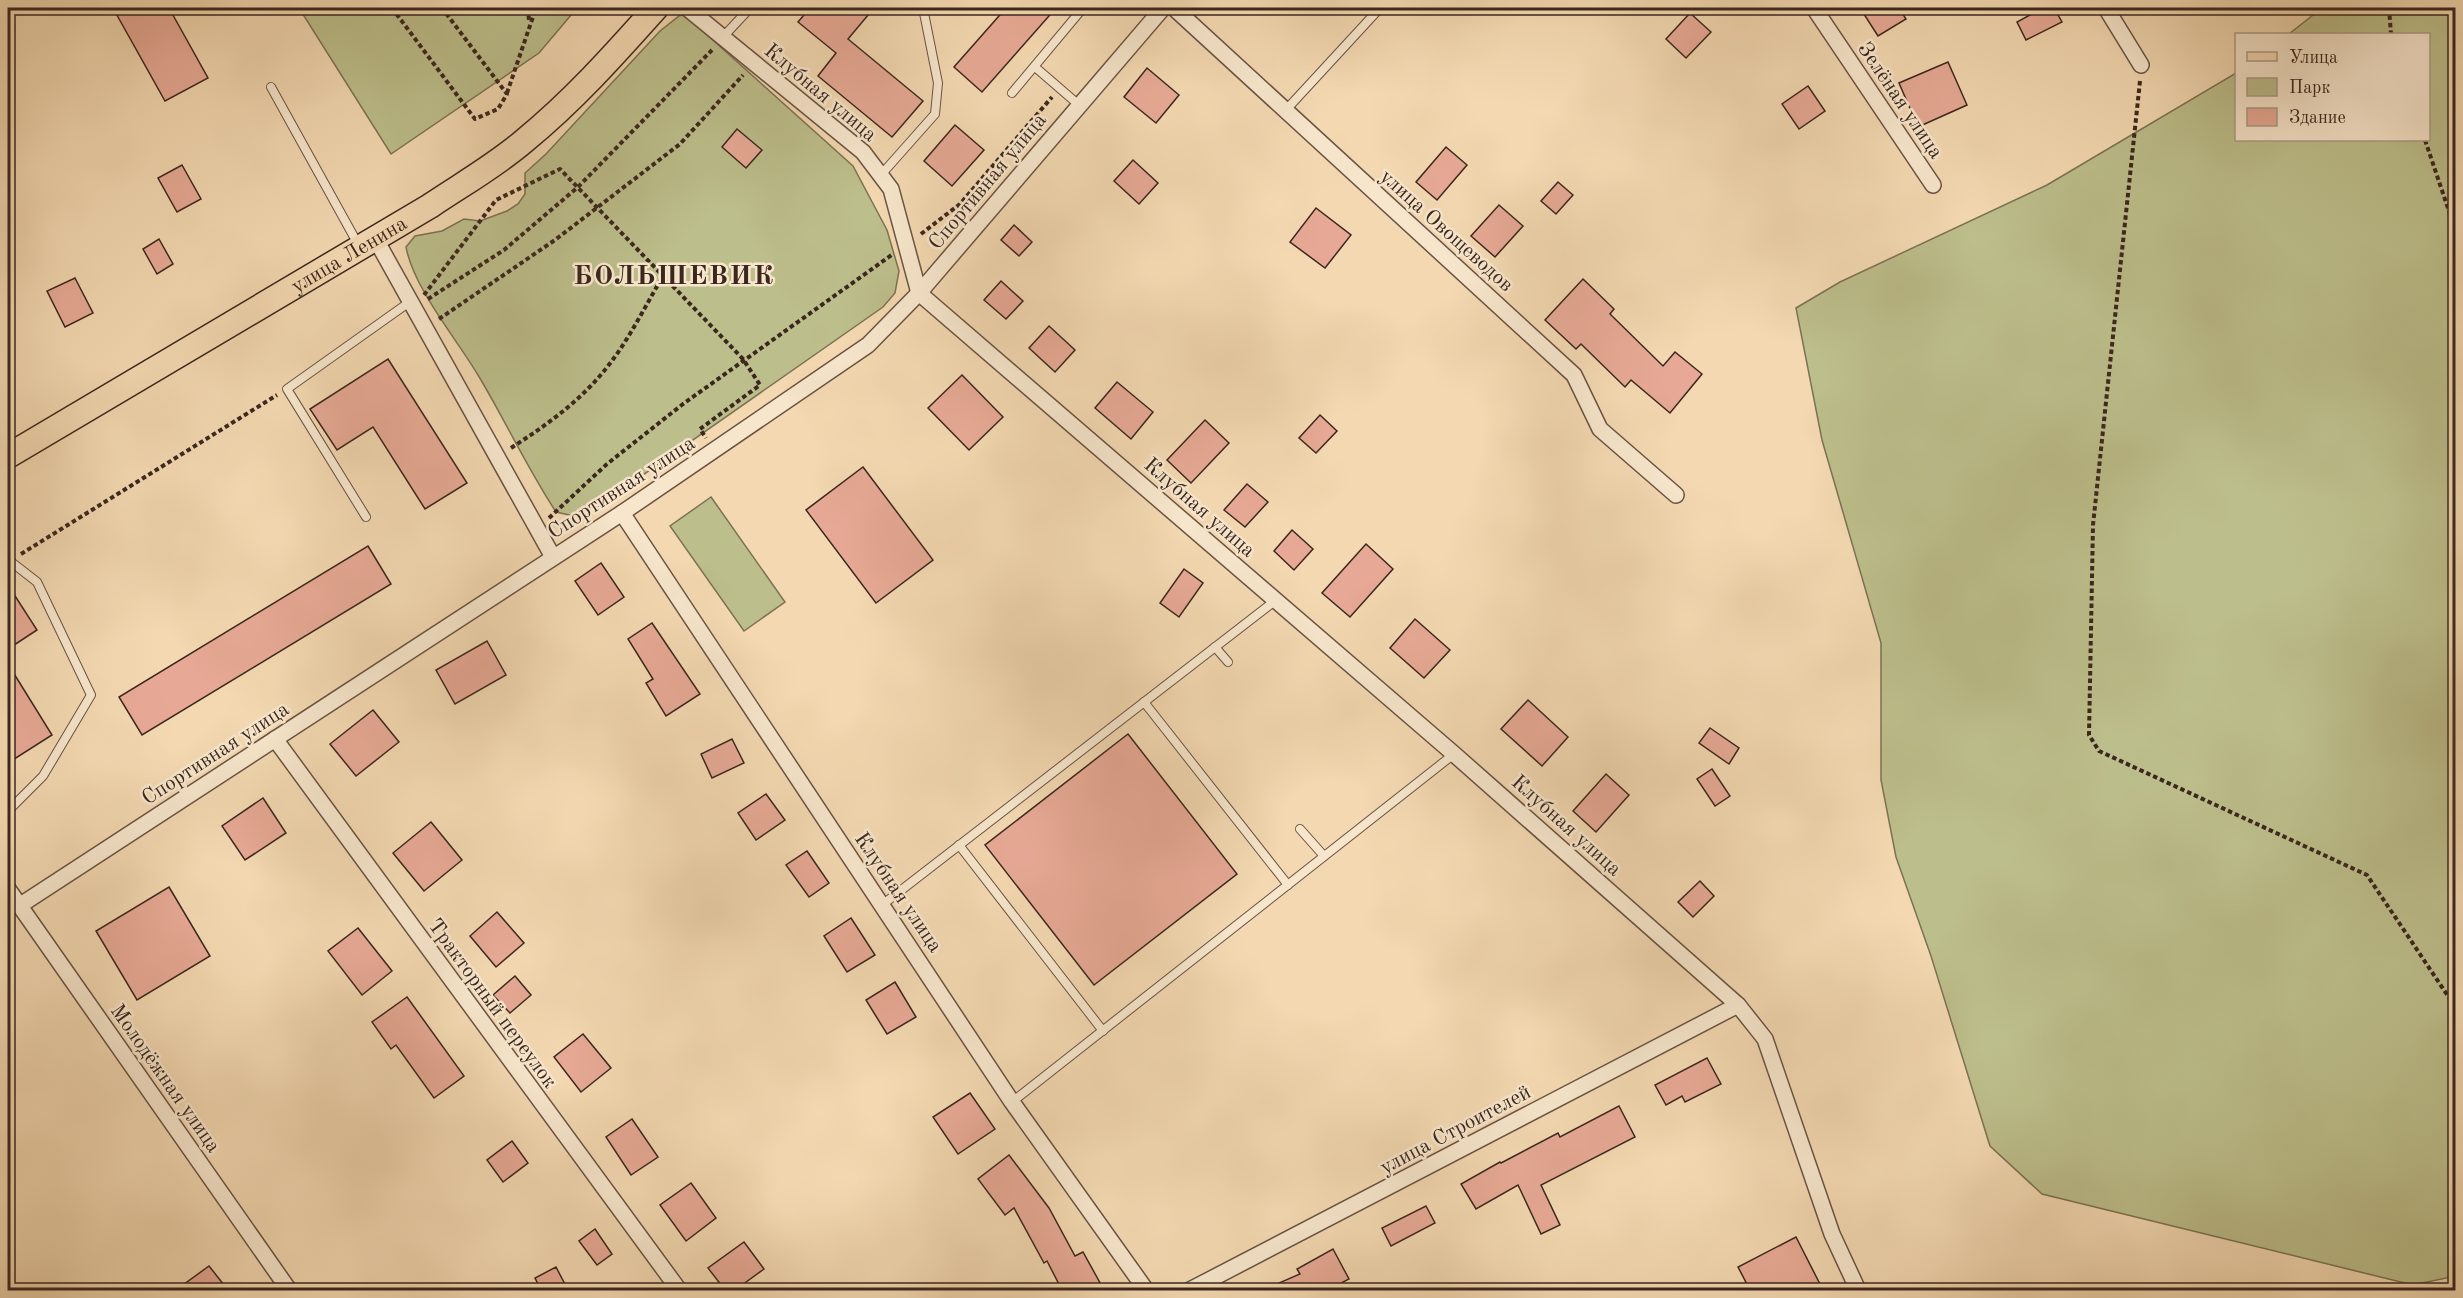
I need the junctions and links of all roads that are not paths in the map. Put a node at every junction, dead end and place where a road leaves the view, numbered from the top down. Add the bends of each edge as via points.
1 (656, 8) edge
2 (687, 8) edge
3 (750, 8) edge
4 (923, 8) edge
5 (1083, 8) edge
6 (1164, 8) edge
7 (1174, 8) edge
8 (1380, 8) edge
9 (1814, 8) edge
10 (2106, 8) edge
11 (723, 37) junction
12 (2142, 65) road end
13 (1035, 67) junction
14 (271, 87) dead end
15 (1012, 93) dead end
16 (1079, 105) junction
17 (1285, 111) junction
18 (880, 176) junction
19 (1933, 185) dead end
20 (368, 242) junction
21 (919, 293) junction
22 (413, 304) junction
23 (8, 456) edge
24 (1676, 495) dead end
25 (622, 513) junction
26 (366, 517) dead end
27 (554, 557) junction
28 (9, 561) edge
29 (1276, 600) junction
30 (1215, 647) junction
31 (1228, 662) dead end
32 (1144, 702) junction
33 (275, 739) junction
34 (1454, 754) junction
35 (8, 811) edge
36 (1300, 829) dead end
37 (958, 845) junction
38 (1324, 856) junction
39 (1288, 885) junction
40 (8, 889) edge
41 (882, 905) junction
42 (19, 906) junction
43 (1738, 1005) junction
44 (1103, 1031) junction
45 (1012, 1102) junction
46 (289, 1290) edge
47 (679, 1290) edge
48 (1146, 1290) edge
49 (1190, 1290) edge
50 (1858, 1290) edge

1 - 20 main road, улица Ленина via 588,85 523,142 430,206
2 - 11 street, Клубная улица
3 - 11 lane
4 - 18 lane via 938,83 935,114
5 - 13 lane
6 - 16 street, Спортивная улица
7 - 17 street, улица Овощеводов
8 - 17 lane
9 - 19 street, Зелёная улица
10 - 12 street
11 - 18 street, Клубная улица via 863,152
13 - 15 lane
13 - 16 lane
14 - 20 lane
16 - 21 street, Спортивная улица
17 - 24 street, улица Овощеводов via 1574,375 1600,429
18 - 21 street, Клубная улица via 891,189
20 - 22 street
20 - 23 main road, улица Ленина
21 - 25 street, Спортивная улица via 868,345
21 - 29 street, Клубная улица
22 - 26 lane via 287,389
22 - 27 street
25 - 27 street, Спортивная улица
25 - 41 street, Клубная улица
27 - 33 street, Спортивная улица
28 - 35 lane via 38,582 90,695 43,776
29 - 30 lane
29 - 34 street, Клубная улица
30 - 31 lane
30 - 32 lane
32 - 37 lane
32 - 39 lane
33 - 42 street, Спортивная улица
33 - 47 street, Тракторный переулок
34 - 38 lane
34 - 43 street, Клубная улица
36 - 38 lane
37 - 41 lane
37 - 44 lane
38 - 39 lane
39 - 44 lane
40 - 42 street, Молодёжная улица
41 - 45 street, Клубная улица
42 - 46 street, Молодёжная улица
43 - 49 street, улица Строителей
43 - 50 street, Клубная улица via 1765,1039 1832,1234
44 - 45 lane
45 - 48 street, Клубная улица

